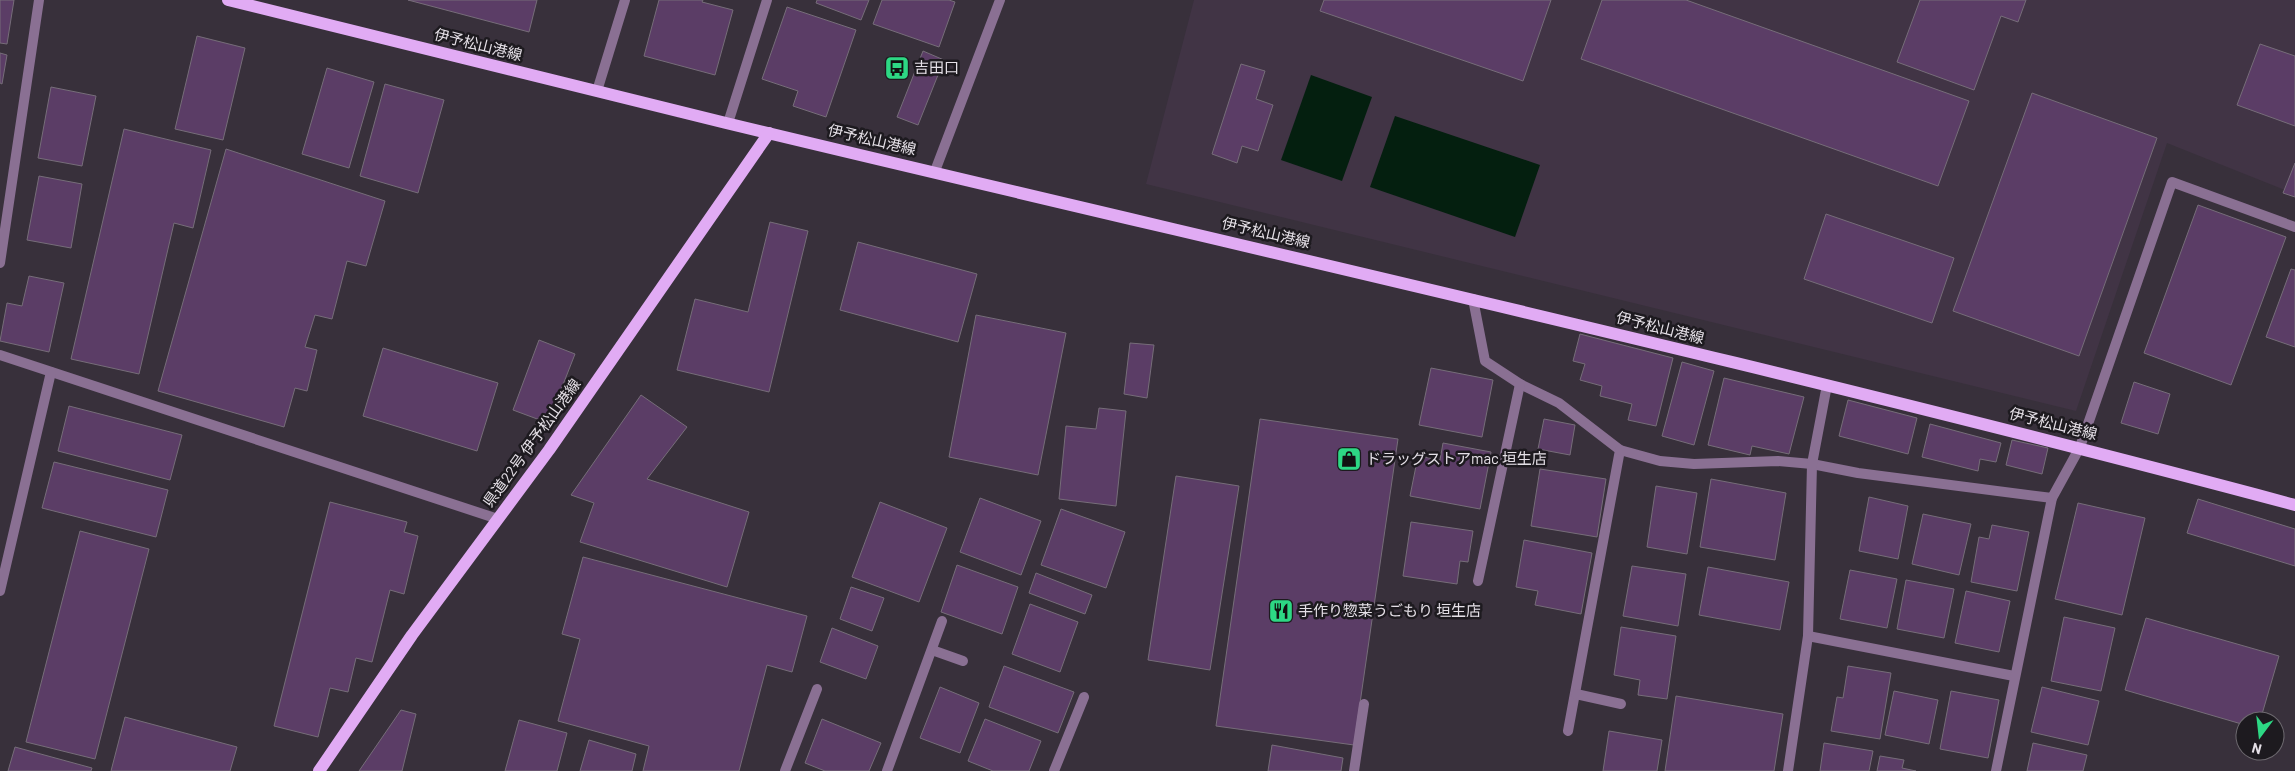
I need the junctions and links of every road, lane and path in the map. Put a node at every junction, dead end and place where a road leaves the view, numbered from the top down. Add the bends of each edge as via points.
1 (39, 0) edge
2 (228, 0) edge
3 (625, 0) edge
4 (767, 0) edge
5 (1000, 0) edge
6 (597, 91) junction
7 (728, 123) junction
8 (770, 133) junction
9 (935, 171) junction
10 (2295, 227) edge
11 (0, 263) edge
12 (1473, 299) junction
13 (0, 355) edge
14 (51, 372) junction
15 (1520, 384) junction
16 (1826, 384) junction
17 (2080, 447) junction
18 (1620, 450) junction
19 (1812, 464) junction
20 (2052, 498) junction
21 (2295, 505) edge
22 (498, 519) junction
23 (1478, 581) dead end
24 (0, 591) edge
25 (942, 621) dead end
26 (1808, 636) junction
27 (932, 650) junction
28 (963, 661) dead end
29 (2014, 676) junction
30 (817, 689) dead end
31 (1576, 694) junction
32 (1084, 696) dead end
33 (1364, 704) dead end
34 (1621, 704) dead end
35 (1568, 731) dead end
36 (319, 771) edge
37 (785, 771) edge
38 (888, 771) edge
39 (1054, 771) edge
40 (1354, 771) edge
41 (1788, 771) edge
42 (1996, 771) edge

1 - 11 street
2 - 6 main road, 伊予松山港線
3 - 6 street
4 - 7 street
5 - 9 street
6 - 7 main road, 伊予松山港線
7 - 8 main road, 伊予松山港線
8 - 9 main road, 伊予松山港線
8 - 22 main road, 県道22号 伊予松山港線
9 - 12 main road, 伊予松山港線
10 - 17 street via 2172,182
12 - 15 street via 1485,362
12 - 16 main road, 伊予松山港線
13 - 14 street
14 - 22 street
14 - 24 street
15 - 18 street via 1559,403
15 - 23 street
16 - 17 main road, 伊予松山港線
16 - 19 street
17 - 20 street
17 - 21 main road, 伊予松山港線
18 - 19 street via 1660,461 1694,464 1778,461
18 - 31 street
19 - 20 street
19 - 26 street
20 - 29 street
22 - 36 main road, 県道22号 伊予松山港線 via 412,635
25 - 27 street
26 - 29 street
26 - 41 street
27 - 28 street
27 - 38 street
29 - 42 street
30 - 37 street
31 - 34 street
31 - 35 street
32 - 39 street
33 - 40 street

